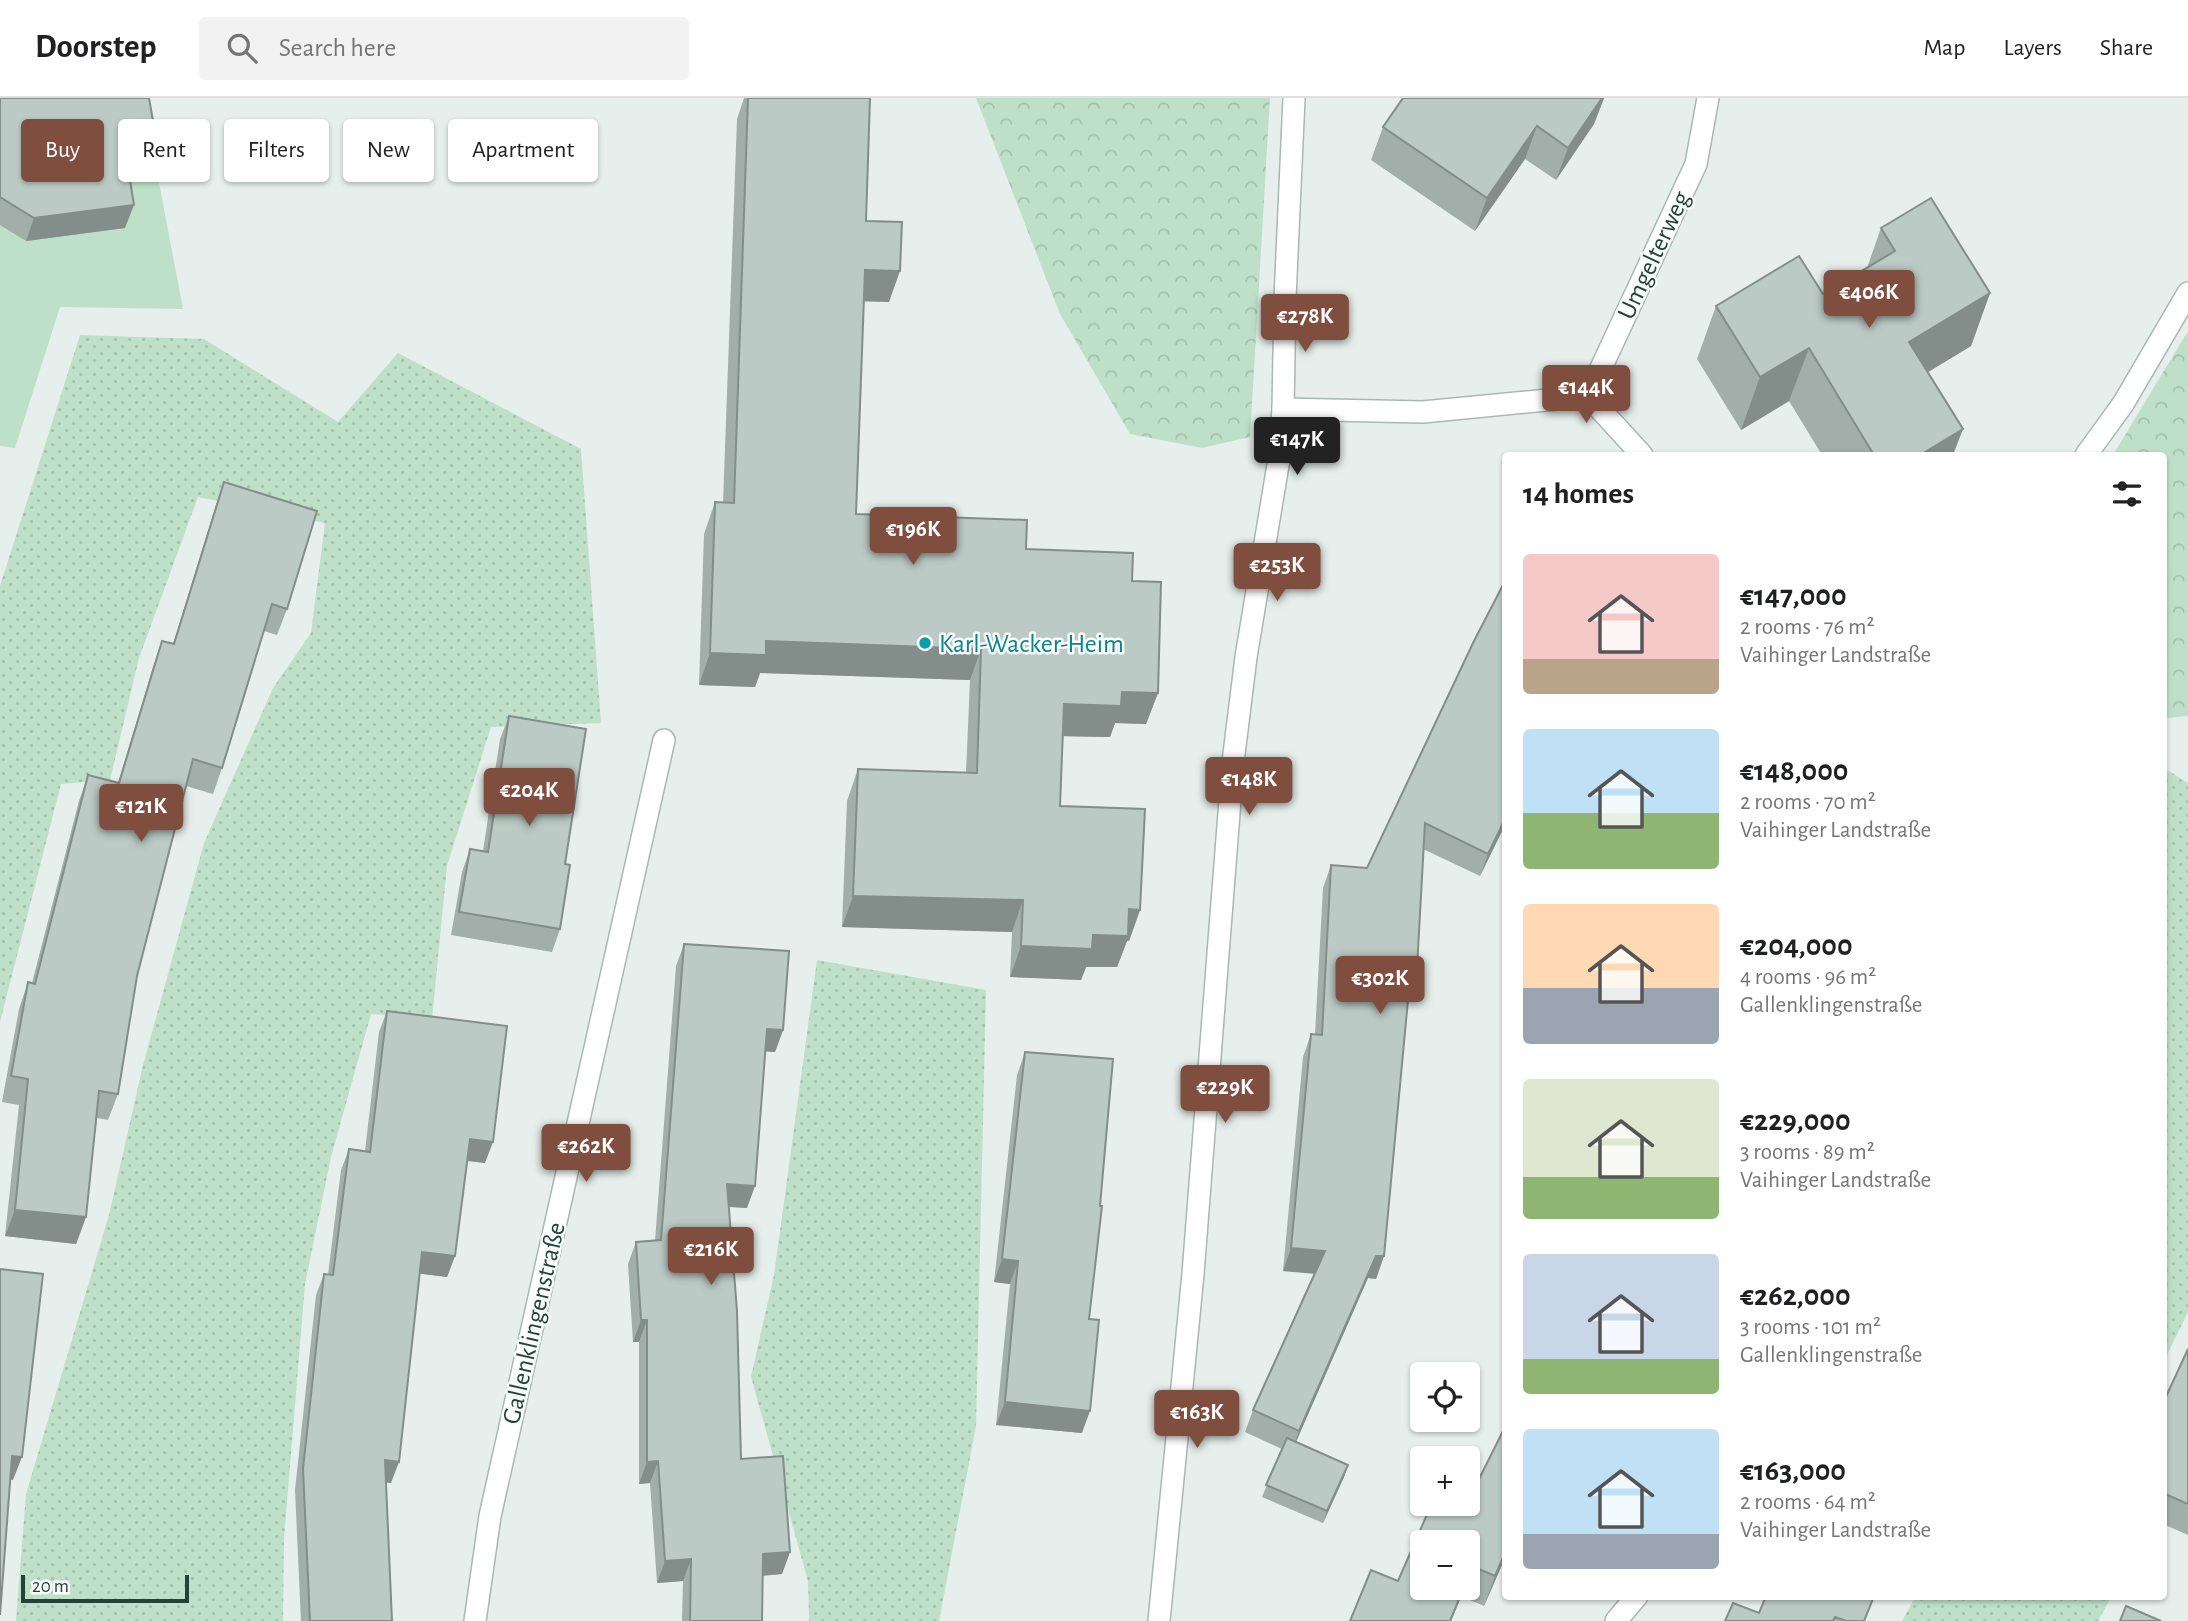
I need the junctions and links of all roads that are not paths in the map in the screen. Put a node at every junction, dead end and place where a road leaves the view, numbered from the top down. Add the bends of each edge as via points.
1 (1294, 98) edge
2 (1708, 98) edge
3 (2188, 293) edge
4 (1588, 396) junction
5 (1283, 409) junction
6 (1639, 452) edge
7 (2088, 452) edge
8 (664, 740) dead end
9 (1634, 1600) edge
10 (475, 1621) edge
11 (1159, 1621) edge
12 (1616, 1621) edge

1 - 5 street
2 - 4 street, Umgelterweg via 1696,164
3 - 7 street via 2123,404
4 - 5 street via 1423,412
4 - 6 street
5 - 11 street via 1233,762 1194,1260
8 - 10 street, Gallenklingenstraße via 490,1516
9 - 12 street

